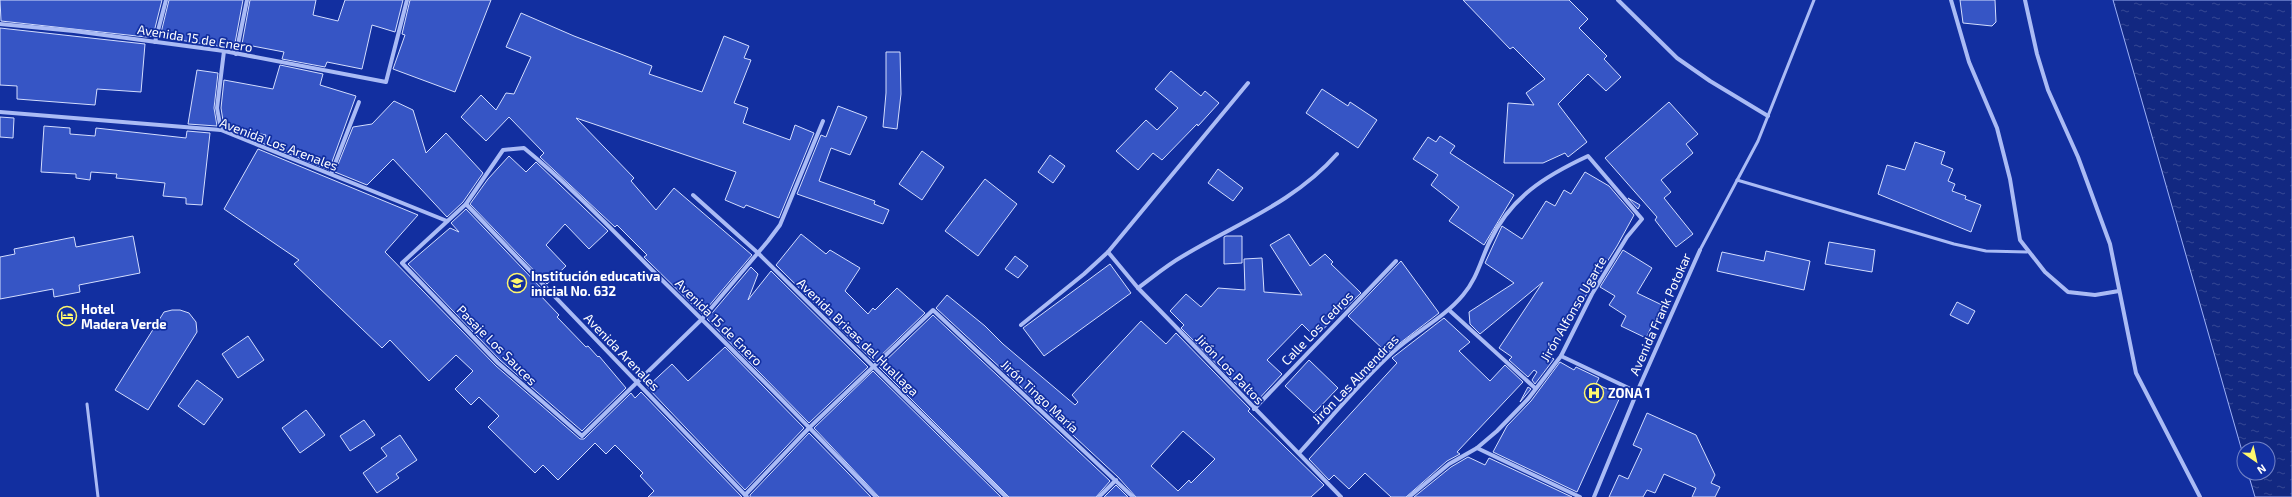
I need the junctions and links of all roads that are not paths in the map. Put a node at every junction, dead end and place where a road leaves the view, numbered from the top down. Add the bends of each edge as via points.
1 (166, 0) edge
2 (247, 0) edge
3 (407, 0) edge
4 (1618, 0) edge
5 (1814, 0) edge
6 (1951, 0) edge
7 (2025, 0) edge
8 (0, 24) edge
9 (155, 42) junction
10 (224, 51) junction
11 (236, 54) junction
12 (1248, 83) dead end
13 (359, 102) dead end
14 (0, 112) edge
15 (1768, 116) junction
16 (823, 122) dead end
17 (221, 130) junction
18 (1337, 154) dead end
19 (1588, 156) joint
20 (331, 174) junction
21 (1737, 180) junction
22 (693, 195) dead end
23 (466, 204) junction
24 (447, 221) junction
25 (1700, 250) joint
26 (1108, 252) junction
27 (2027, 252) junction
28 (758, 253) junction
29 (1396, 261) dead end
30 (1138, 288) junction
31 (2119, 291) junction
32 (1449, 310) junction
33 (702, 319) junction
34 (1021, 326) dead end
35 (1561, 356) junction
36 (875, 367) junction
37 (638, 382) junction
38 (1535, 388) junction
39 (1637, 392) junction
40 (87, 404) dead end
41 (1254, 409) junction
42 (810, 427) junction
43 (1477, 448) junction
44 (1300, 452) junction
45 (1116, 480) junction
46 (746, 496) edge
47 (98, 497) edge
48 (876, 497) edge
49 (1006, 497) edge
50 (1099, 497) edge
51 (1133, 497) edge
52 (1341, 497) edge
53 (1409, 497) edge
54 (1580, 497) edge
55 (1594, 497) edge
56 (2200, 497) edge

1 - 9 street
2 - 11 street
3 - 11 street, Avenida 15 de Enero via 386,82
4 - 15 street via 1677,58
5 - 15 lane
6 - 27 street via 1969,62 1997,128 2010,179 2020,240
7 - 31 street via 2048,90 2078,157 2110,244
8 - 9 street, Avenida 15 de Enero
9 - 10 street, Avenida 15 de Enero
10 - 11 street, Avenida 15 de Enero
10 - 17 street via 217,108
12 - 26 street
13 - 20 street
14 - 17 street, Avenida Los Arenales
15 - 21 lane
16 - 28 street via 780,225
17 - 20 street, Avenida Los Arenales
18 - 30 street via 1280,203 1183,256
19 - 32 street, Jirón Las Almendras via 1538,182 1516,202 1490,241 1480,268 1464,294
19 - 35 street, Jirón Alfonso Ugarte via 1642,219 1627,237 1592,294
20 - 24 street, Avenida Los Arenales
21 - 25 lane
21 - 27 lane via 1954,244 1986,251
22 - 28 street, Avenida Brisas del Huallaga
23 - 24 street
23 - 33 street, Avenida 15 de Enero via 503,150 524,148 556,174
23 - 37 street, Avenida Arenales
24 - 37 street, Pasaje Los Sauces via 402,263 498,363 582,436
25 - 39 street, Avenida Frank Potokar
26 - 30 street, Jirón Los Paltos
26 - 34 street
27 - 31 street via 2068,292 2095,295
28 - 33 street
28 - 36 street, Avenida Brisas del Huallaga
29 - 41 street, Calle Los Cedros
30 - 41 street, Jirón Los Paltos
31 - 56 street via 2136,373
32 - 38 street
32 - 44 street, Jirón Las Almendras via 1393,352
33 - 37 street
33 - 42 street, Avenida 15 de Enero
35 - 38 street, Jirón Alfonso Ugarte
35 - 39 street
36 - 42 street
36 - 45 street, Jirón Tingo María via 933,310
36 - 49 street, Avenida Brisas del Huallaga
37 - 46 street, Avenida Arenales
38 - 43 street, Jirón Alfonso Ugarte via 1515,414
39 - 55 street, Avenida Frank Potokar
40 - 47 lane
41 - 44 street, Jirón Los Paltos
42 - 46 street
42 - 48 street, Avenida 15 de Enero
43 - 53 street, Jirón Alfonso Ugarte via 1449,464
43 - 54 street
44 - 52 street, Jirón Los Paltos
45 - 50 street
45 - 51 street, Jirón Tingo María

